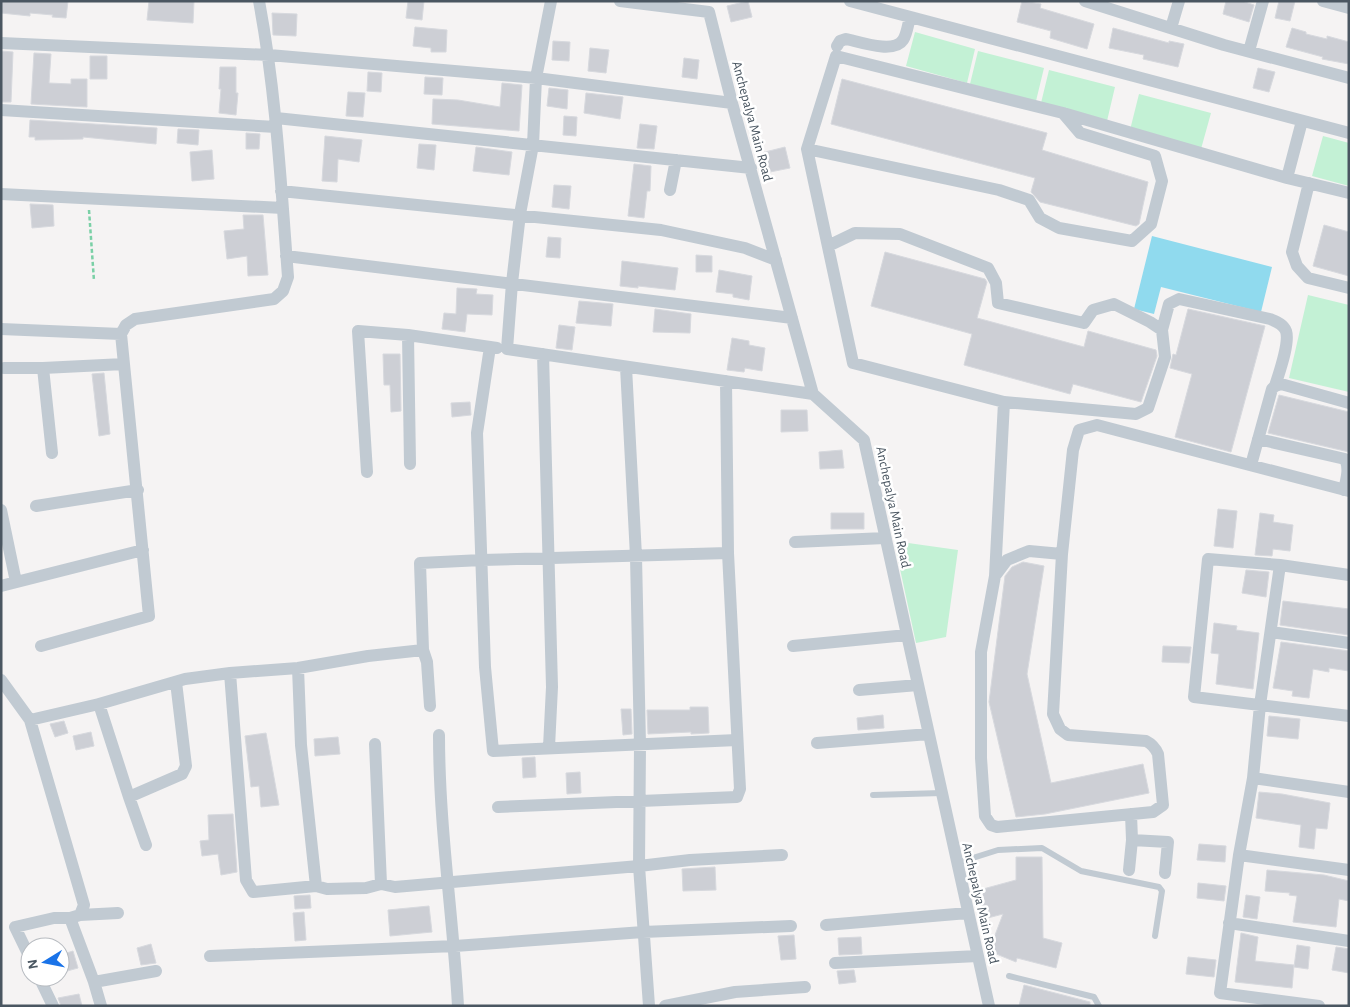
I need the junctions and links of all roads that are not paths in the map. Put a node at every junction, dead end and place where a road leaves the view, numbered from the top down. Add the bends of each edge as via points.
1 (259, 1) edge
2 (551, 1) edge
3 (620, 1) edge
4 (850, 1) edge
5 (1085, 1) edge
6 (1179, 1) edge
7 (1263, 1) edge
8 (1323, 1) edge
9 (712, 7) edge
10 (1349, 8) edge
11 (910, 17) junction
12 (1171, 28) junction
13 (1, 43) edge
14 (837, 46) dead end
15 (1249, 51) junction
16 (269, 54) junction
17 (536, 78) junction
18 (1349, 78) edge
19 (732, 103) junction
20 (1, 110) edge
21 (1063, 113) junction
22 (1302, 121) junction
23 (276, 123) junction
24 (1349, 133) edge
25 (533, 145) junction
26 (807, 149) junction
27 (676, 160) junction
28 (751, 168) junction
29 (1287, 178) junction
30 (1308, 183) junction
31 (670, 190) dead end
32 (281, 191) junction
33 (1349, 193) edge
34 (1, 194) edge
35 (283, 208) junction
36 (520, 214) junction
37 (828, 246) junction
38 (286, 256) junction
39 (776, 260) junction
40 (512, 283) junction
41 (1349, 288) edge
42 (792, 318) junction
43 (1, 329) edge
44 (1162, 330) junction
45 (122, 334) junction
46 (408, 336) junction
47 (490, 347) junction
48 (507, 349) junction
49 (543, 354) junction
50 (124, 364) junction
51 (626, 367) junction
52 (4, 368) dead end
53 (43, 368) junction
54 (726, 381) junction
55 (1275, 386) junction
56 (812, 394) junction
57 (1004, 402) junction
58 (1349, 403) edge
59 (1258, 439) junction
60 (52, 453) dead end
61 (410, 464) dead end
62 (1250, 465) junction
63 (367, 472) dead end
64 (138, 490) junction
65 (1346, 491) edge
66 (36, 506) dead end
67 (1, 510) edge
68 (886, 538) junction
69 (795, 542) dead end
70 (143, 550) junction
71 (728, 553) junction
72 (1062, 554) junction
73 (636, 556) junction
74 (549, 558) junction
75 (482, 560) junction
76 (1280, 565) junction
77 (1349, 575) edge
78 (995, 576) junction
79 (16, 582) junction
80 (1, 586) edge
81 (1271, 632) junction
82 (907, 635) junction
83 (1349, 642) edge
84 (41, 646) dead end
85 (793, 646) dead end
86 (423, 650) junction
87 (298, 668) junction
88 (230, 673) junction
89 (1, 680) edge
90 (176, 682) junction
91 (918, 685) junction
92 (859, 690) dead end
93 (99, 704) junction
94 (1260, 705) junction
95 (430, 706) dead end
96 (1349, 716) edge
97 (30, 720) junction
98 (929, 734) junction
99 (439, 735) dead end
100 (736, 740) junction
101 (817, 743) dead end
102 (374, 744) dead end
103 (640, 745) junction
104 (549, 747) junction
105 (1253, 778) junction
106 (942, 792) junction
107 (1349, 792) edge
108 (873, 795) dead end
109 (128, 797) junction
110 (640, 800) junction
111 (498, 807) dead end
112 (1131, 814) junction
113 (1132, 840) junction
114 (146, 845) dead end
115 (1239, 855) junction
116 (782, 856) dead end
117 (957, 863) junction
118 (639, 866) junction
119 (1129, 870) dead end
120 (1349, 870) edge
121 (1165, 873) dead end
122 (447, 882) junction
123 (381, 884) junction
124 (316, 886) junction
125 (118, 913) dead end
126 (968, 914) junction
127 (75, 917) junction
128 (1229, 923) junction
129 (826, 925) dead end
130 (791, 926) dead end
131 (644, 932) junction
132 (1155, 936) dead end
133 (20, 937) edge
134 (1349, 941) edge
135 (454, 946) junction
136 (210, 956) dead end
137 (978, 956) junction
138 (834, 963) dead end
139 (156, 971) dead end
140 (1009, 976) dead end
141 (94, 982) junction
142 (44, 987) edge
143 (805, 987) dead end
144 (53, 1006) edge
145 (101, 1006) edge
146 (458, 1006) edge
147 (649, 1006) edge
148 (665, 1006) edge
149 (989, 1006) edge
150 (1099, 1006) edge
151 (1319, 1006) edge

1 - 16 street
2 - 17 street
3 - 9 street
4 - 11 street
5 - 12 street
6 - 12 street
7 - 15 street
8 - 10 street
9 - 19 street, Anchepalya Main Road
11 - 14 street via 904,38 896,46 846,39
11 - 22 street
12 - 15 street
13 - 16 street
15 - 18 street
16 - 17 street
16 - 23 street
17 - 19 street
17 - 25 street
19 - 28 street, Anchepalya Main Road
20 - 23 street
21 - 26 street via 836,56
21 - 26 street via 1080,133 1155,156 1162,181 1151,224 1132,241 1059,228 1040,218 1029,200 999,190
21 - 29 street
22 - 24 street
22 - 29 street
23 - 25 street
23 - 32 street
25 - 27 street
25 - 36 street
26 - 37 street
27 - 28 street
27 - 31 street
28 - 39 street, Anchepalya Main Road
29 - 30 street
30 - 33 street
30 - 41 street via 1292,252 1297,266 1308,278
32 - 35 street
32 - 36 street
34 - 35 street
35 - 38 street
36 - 39 street via 661,230 745,248
36 - 40 street
37 - 44 street via 855,233 900,234 988,268 996,283 998,303 1084,323 1093,310 1114,304
37 - 57 street via 853,363
38 - 40 street
38 - 45 street via 288,277 283,290 274,299 135,319 126,325
39 - 42 street, Anchepalya Main Road
40 - 42 street
40 - 48 street
42 - 56 street, Anchepalya Main Road
43 - 45 street
44 - 55 street via 1169,304 1179,299 1280,323 1287,339
44 - 57 street via 1165,357 1148,408 1136,414
45 - 50 street
46 - 47 street
46 - 61 street
46 - 63 street via 358,331
47 - 48 street
47 - 75 street via 477,433
48 - 49 street
49 - 51 street
49 - 74 street
50 - 53 street
50 - 64 street
51 - 54 street
51 - 73 street
52 - 53 street
53 - 60 street
54 - 56 street
54 - 71 street
55 - 58 street via 1280,384
55 - 59 street
56 - 68 street, Anchepalya Main Road via 864,440
57 - 78 street
59 - 62 street
59 - 65 street via 1345,459 1348,464
62 - 65 street
62 - 72 street via 1097,425 1079,430 1073,450
64 - 66 street
64 - 70 street
67 - 79 street
68 - 69 street
68 - 82 street, Anchepalya Main Road
70 - 79 street
70 - 84 street via 149,616
71 - 73 street
71 - 100 street
72 - 78 street via 1029,551 1008,560
72 - 112 street via 1053,714 1060,730 1068,735 1146,741 1156,748 1163,805 1153,812
73 - 74 street
73 - 103 street
74 - 75 street
74 - 104 street via 552,687
75 - 86 street via 420,563
75 - 104 street via 485,667 493,751
76 - 77 street
76 - 81 street
76 - 94 street via 1208,559 1194,696
78 - 112 street via 981,652 984,816 997,827
79 - 80 street
81 - 83 street
81 - 94 street
82 - 85 street
82 - 91 street, Anchepalya Main Road
86 - 87 street
86 - 95 street
87 - 88 street
87 - 124 street via 301,745
88 - 90 street via 184,678
88 - 124 street via 246,880 253,892
89 - 97 street
90 - 93 street
90 - 109 street via 186,766 182,774
91 - 92 street
91 - 98 street, Anchepalya Main Road
93 - 97 street
93 - 109 street
94 - 96 street
94 - 105 street
97 - 127 street via 84,905
98 - 101 street
98 - 106 street, Anchepalya Main Road
99 - 122 street
100 - 103 street
100 - 110 street via 740,789 737,797
102 - 123 street
103 - 104 street
103 - 110 street
105 - 107 street
105 - 115 street
106 - 108 lane
106 - 117 street, Anchepalya Main Road
109 - 114 street
110 - 111 street
110 - 118 street
112 - 113 street
113 - 119 street
113 - 121 street via 1168,842
115 - 120 street
115 - 128 street
116 - 118 street
117 - 126 street, Anchepalya Main Road
117 - 132 lane via 998,850 1042,848 1081,871 1159,887 1162,891
118 - 122 street
118 - 131 street
122 - 123 street via 395,887
122 - 135 street
123 - 124 street via 366,888 327,889
125 - 127 street
126 - 129 street
126 - 137 street, Anchepalya Main Road
127 - 133 street via 15,927
127 - 141 street
128 - 134 street
128 - 151 street via 1220,993
130 - 131 street
131 - 135 street
131 - 147 street
135 - 136 street
135 - 146 street
137 - 138 street
137 - 149 street, Anchepalya Main Road
139 - 141 street
140 - 150 lane via 1094,998
141 - 145 street
142 - 144 street
143 - 148 street via 735,992

